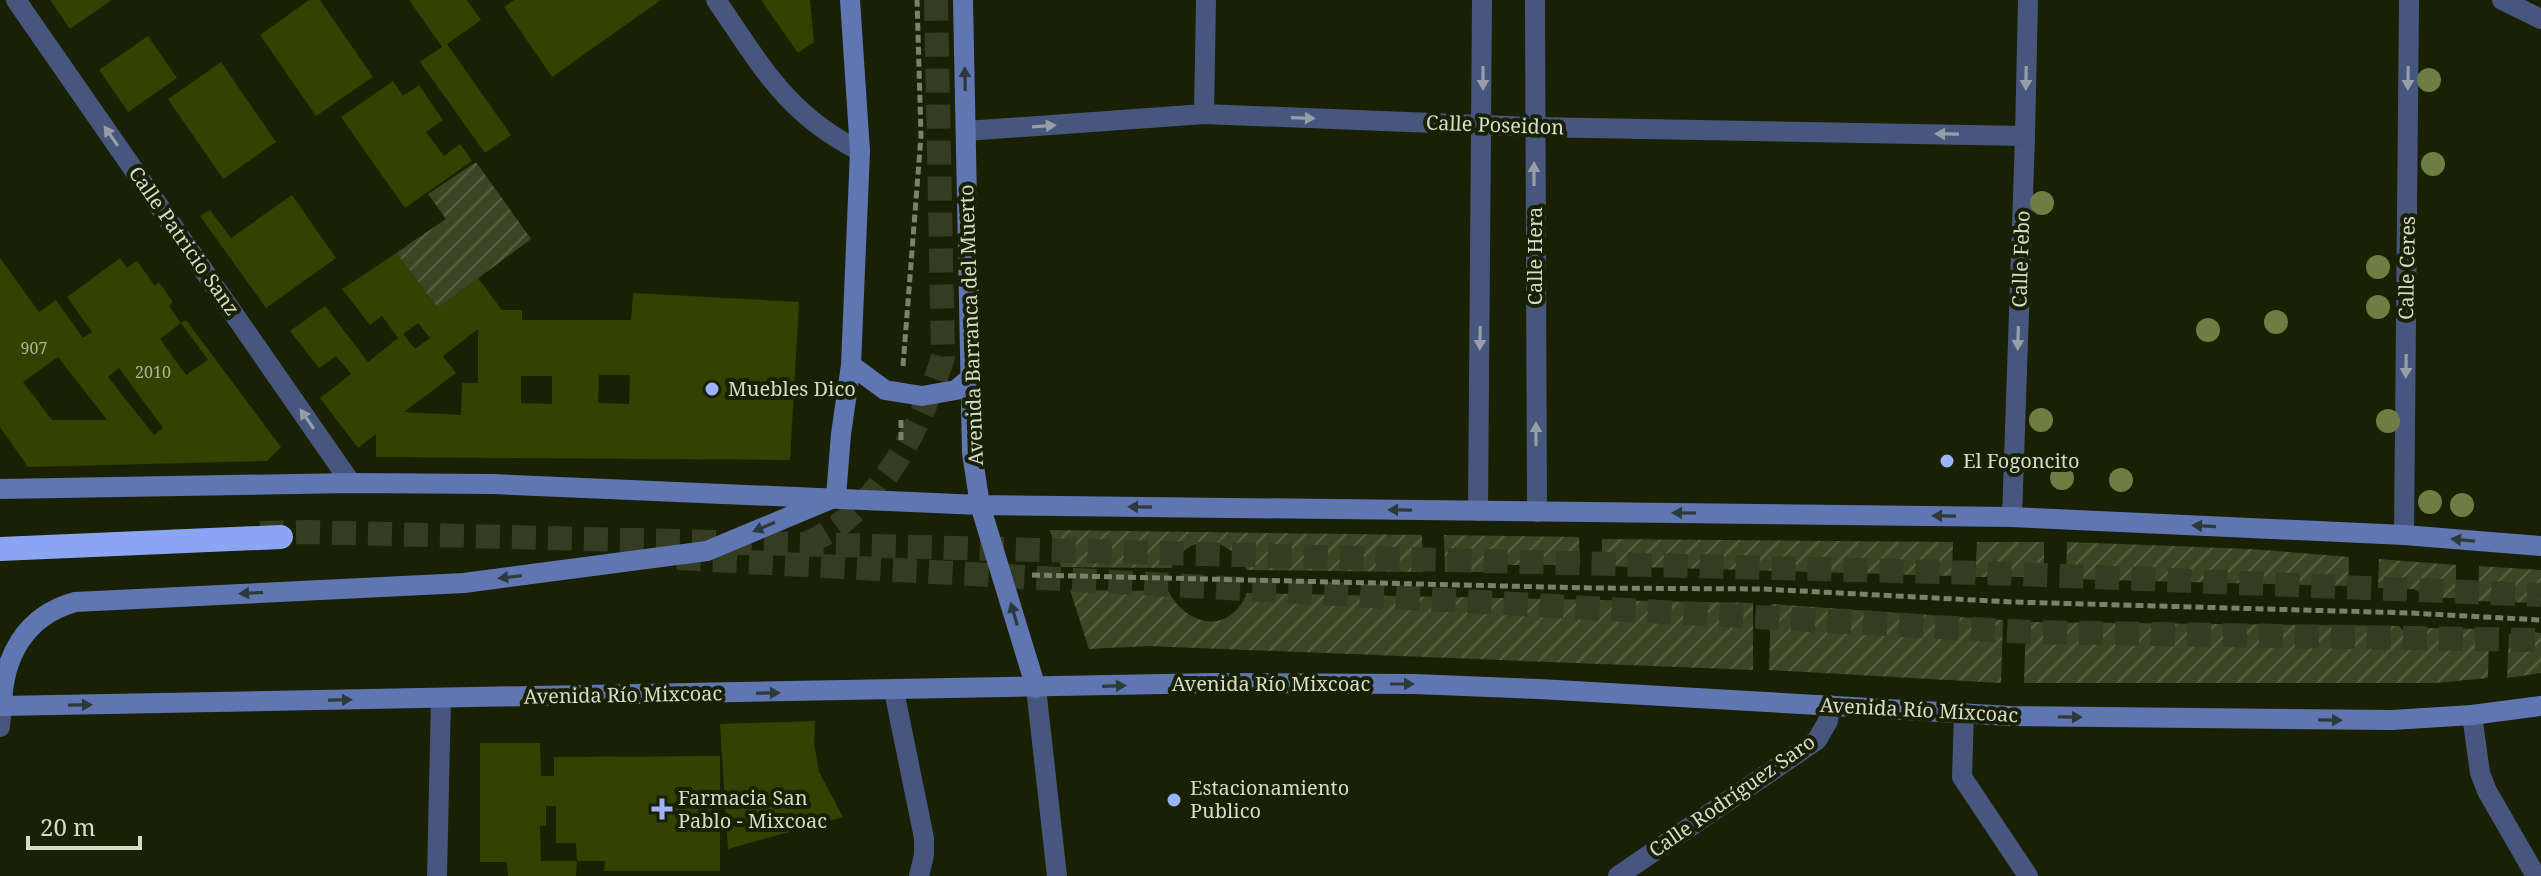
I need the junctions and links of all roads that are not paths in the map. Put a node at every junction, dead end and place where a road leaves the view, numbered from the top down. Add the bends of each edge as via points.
1 (16, 0) edge
2 (716, 0) edge
3 (850, 0) edge
4 (963, 0) edge
5 (1206, 0) edge
6 (1482, 0) edge
7 (1535, 0) edge
8 (2028, 0) edge
9 (2409, 0) edge
10 (2502, 0) edge
11 (2541, 19) edge
12 (1204, 114) junction
13 (1483, 124) junction
14 (1534, 127) junction
15 (966, 131) junction
16 (2025, 136) junction
17 (860, 151) junction
18 (851, 365) junction
19 (971, 377) junction
20 (351, 483) junction
21 (0, 489) edge
22 (836, 497) junction
23 (980, 505) junction
24 (1478, 511) junction
25 (1537, 512) junction
26 (2012, 517) junction
27 (2404, 535) junction
28 (281, 537) tunnel mouth
29 (2541, 546) edge
30 (0, 549) edge
31 (1036, 688) junction
32 (894, 691) junction
33 (441, 698) junction
34 (1830, 705) junction
35 (2541, 706) edge
36 (1, 713) edge
37 (1964, 713) junction
38 (2472, 715) junction
39 (437, 876) edge
40 (919, 876) edge
41 (1057, 876) edge
42 (1618, 876) edge
43 (2028, 876) edge
44 (2536, 876) edge

20 -> 1 street, Calle Patricio Sanz
2 - 17 street via 796,109
3 - 17 main road
15 -> 4 main road, Avenida Barranca del Muerto
5 - 12 street
6 -> 13 street
7 - 14 street, Calle Hera
8 -> 16 street, Calle Febo
9 -> 27 street, Calle Ceres
10 - 11 street
12 -> 13 street, Calle Poseidon
15 -> 12 street, Calle Poseidon
13 - 14 street, Calle Poseidon
13 -> 24 street
16 -> 14 street, Calle Poseidon
25 -> 14 street, Calle Hera
15 - 19 main road, Avenida Barranca del Muerto
16 -> 26 street, Calle Febo
17 - 18 main road
18 - 19 main road via 885,390 922,396 956,390
18 - 22 main road
19 - 23 main road, Avenida Barranca del Muerto via 972,453
20 - 21 main road
20 - 22 main road
22 - 23 main road
22 -> 36 main road via 707,551 464,583 75,602 42,617 17,644 4,676
24 -> 23 main road
31 -> 23 main road, Avenida Barranca del Muerto
24 - 25 main road
26 -> 25 main road
27 -> 26 main road
29 -> 27 main road
28 - 30 highway
31 - 32 main road, Avenida Río Mixcoac
31 -> 34 main road, Avenida Río Mixcoac via 1414,684
31 - 41 street
33 -> 32 main road, Avenida Río Mixcoac
32 - 40 street via 924,838
36 -> 33 main road, Avenida Río Mixcoac
33 - 39 street
34 - 37 main road, Avenida Río Mixcoac
34 - 42 street, Calle Rodríguez Saro via 1817,740
35 - 38 main road, Avenida Río Mixcoac
37 -> 38 main road, Avenida Río Mixcoac via 2392,720
37 - 43 street via 1962,777
38 - 44 street via 2487,791

